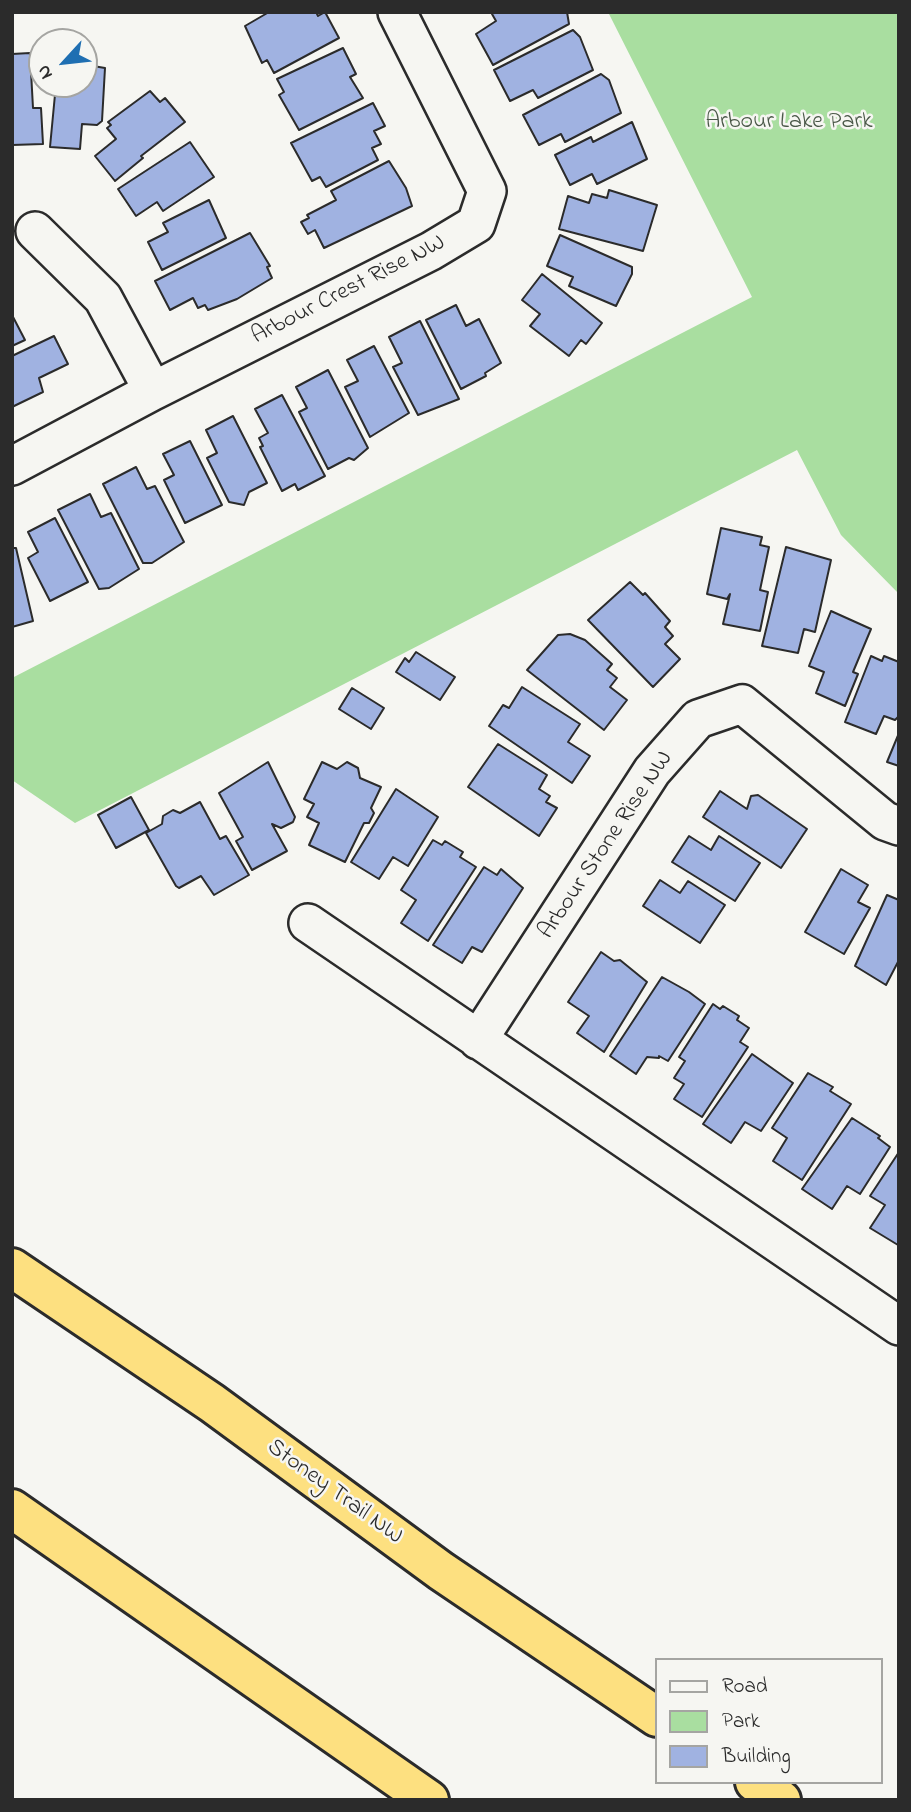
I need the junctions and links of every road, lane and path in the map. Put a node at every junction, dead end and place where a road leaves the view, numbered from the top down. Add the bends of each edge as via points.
1 (397, 12) edge
2 (35, 231) dead end
3 (153, 391) junction
4 (12, 466) edge
5 (899, 826) edge
6 (308, 923) dead end
7 (478, 1041) junction
8 (12, 1268) edge
9 (899, 1326) edge
10 (12, 1509) edge
11 (656, 1716) edge
12 (758, 1784) edge
13 (429, 1800) edge
14 (781, 1800) edge

1 - 3 street, Arbour Crest Rise NW via 487,191 477,224
2 - 3 street via 103,298
3 - 4 street, Arbour Crest Rise NW
5 - 7 street, Arbour Stone Rise NW via 885,821 742,704 698,719 652,771
6 - 7 street
7 - 9 street
8 - 11 highway, Stoney Trail NW via 212,1403 441,1571
10 - 13 highway
12 - 14 highway

